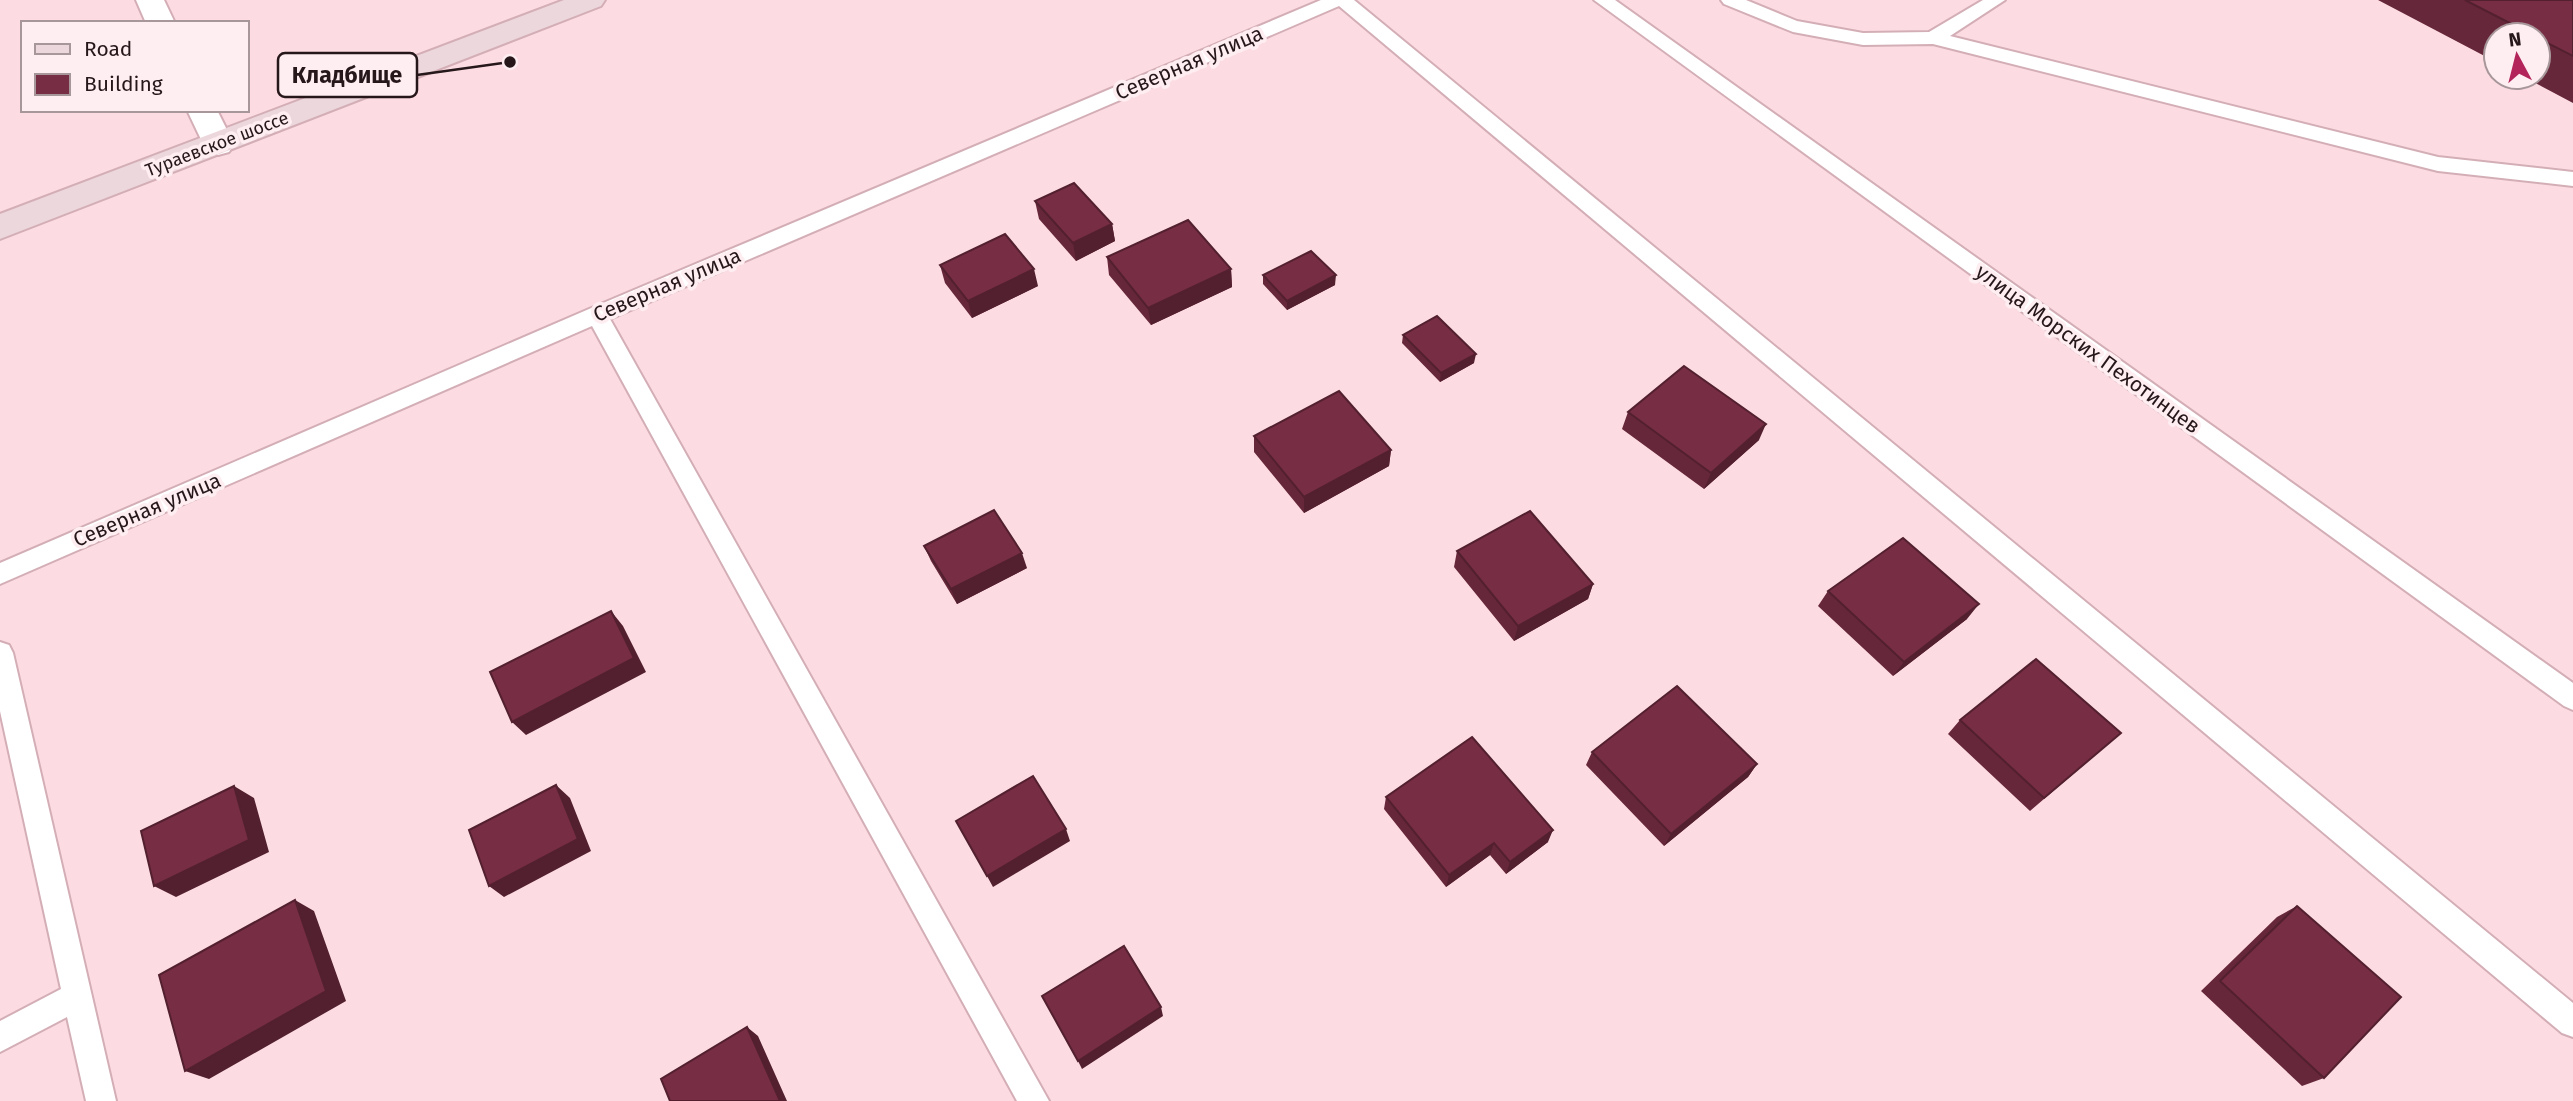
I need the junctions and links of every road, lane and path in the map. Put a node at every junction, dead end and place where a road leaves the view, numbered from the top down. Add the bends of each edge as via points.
1 (150, 0) edge
2 (591, 0) edge
3 (1337, 0) edge
4 (1343, 0) edge
5 (1603, 0) edge
6 (1730, 0) edge
7 (1996, 0) edge
8 (160, 21) edge
9 (1933, 38) junction
10 (203, 112) edge
11 (218, 144) junction
12 (2573, 179) edge
13 (0, 227) edge
14 (597, 315) junction
15 (0, 574) edge
16 (0, 653) edge
17 (2573, 698) edge
18 (77, 996) junction
19 (2573, 1022) edge
20 (0, 1037) edge
21 (101, 1101) edge
22 (1034, 1101) edge

1 - 8 street
2 - 11 main road, Тураевское шоссе
3 - 14 lane, Северная улица
4 - 19 lane
5 - 17 lane, улица Морских Пехотинцев
6 - 9 lane via 1816,31 1863,39
7 - 9 lane
9 - 12 lane via 2438,164
10 - 11 street
11 - 13 main road, Тураевское шоссе
14 - 15 lane, Северная улица
14 - 22 lane
16 - 18 lane
18 - 20 lane
18 - 21 lane

